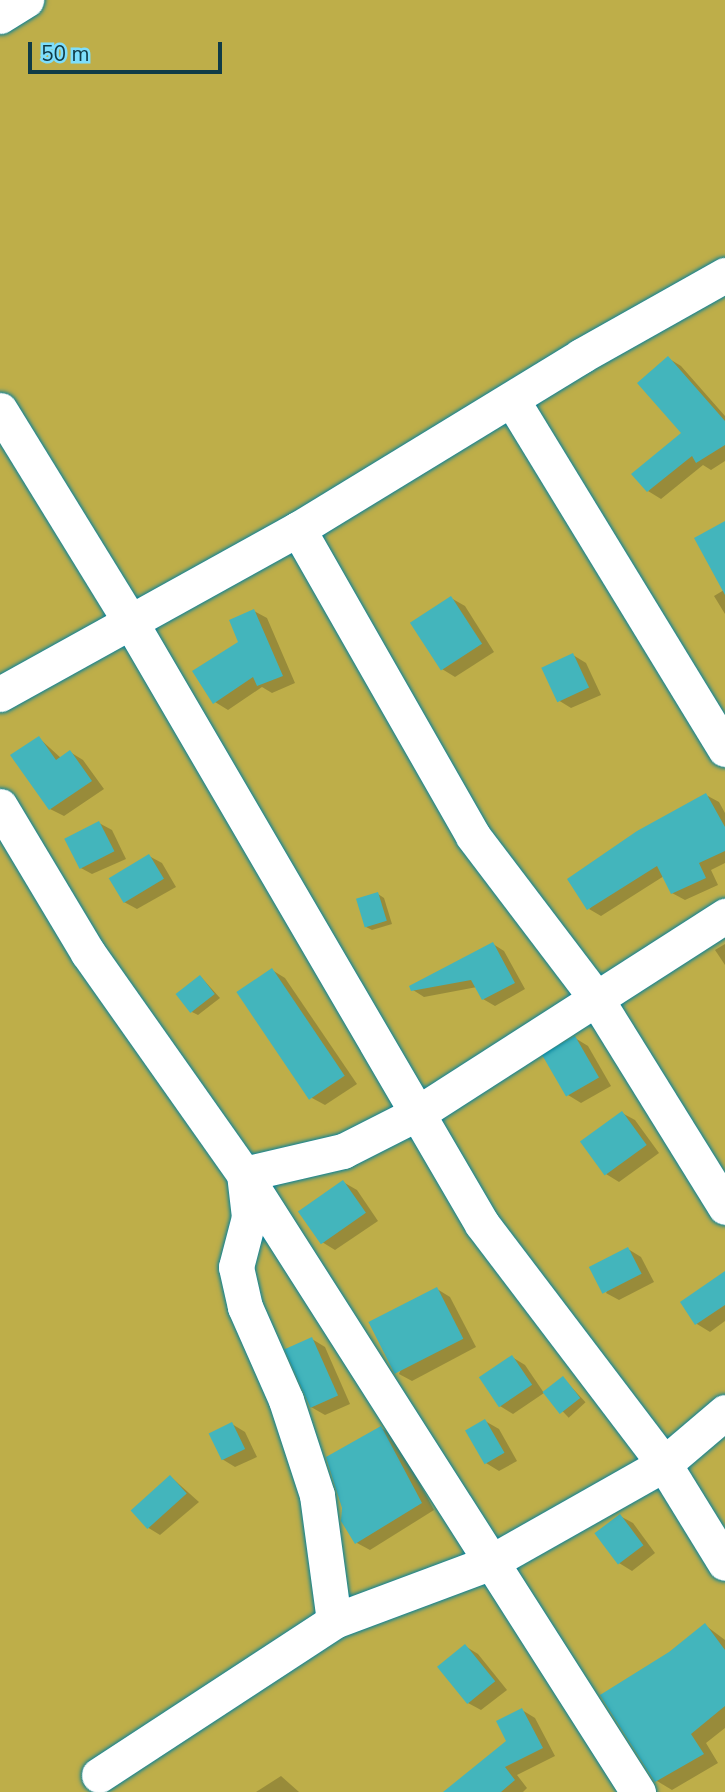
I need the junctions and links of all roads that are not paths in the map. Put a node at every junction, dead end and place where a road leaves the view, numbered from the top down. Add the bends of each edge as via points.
1 (26, 0) edge
2 (0, 16) edge
3 (725, 275) edge
4 (512, 400) junction
5 (0, 410) edge
6 (298, 529) junction
7 (130, 621) junction
8 (0, 694) edge
9 (725, 749) edge
10 (0, 806) edge
11 (725, 916) edge
12 (594, 997) junction
13 (418, 1113) junction
14 (244, 1174) junction
15 (725, 1207) edge
16 (725, 1412) edge
17 (664, 1464) junction
18 (489, 1563) junction
19 (725, 1563) edge
20 (334, 1621) junction
21 (99, 1775) dead end
22 (638, 1792) edge

1 - 2 street
3 - 4 street
4 - 6 street
4 - 9 street
5 - 7 street
6 - 7 street
6 - 12 street via 473,836
7 - 8 street
7 - 13 street
10 - 14 street via 88,953
11 - 12 street via 640,974
12 - 13 street
12 - 15 street
13 - 14 street via 343,1151
13 - 17 street via 482,1224
14 - 18 street
14 - 20 street via 248,1217 236,1267 246,1307 286,1400 317,1495
16 - 17 street
17 - 18 street
17 - 19 street
18 - 20 street
18 - 22 street
20 - 21 street

